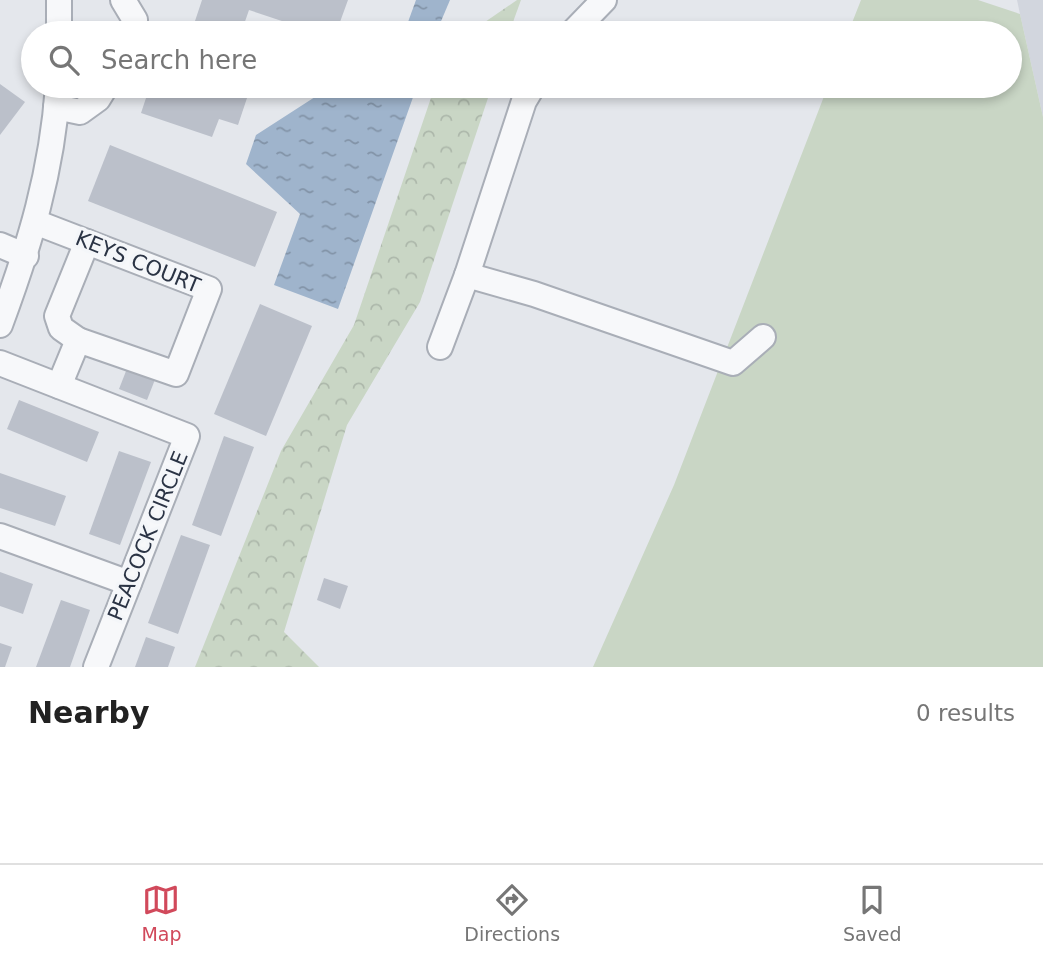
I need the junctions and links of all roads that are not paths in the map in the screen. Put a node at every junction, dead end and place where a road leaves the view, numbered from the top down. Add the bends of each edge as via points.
1 (59, 0) edge
2 (123, 0) edge
3 (604, 0) edge
4 (59, 21) edge
5 (135, 21) edge
6 (584, 21) edge
7 (57, 98) edge
8 (60, 98) edge
9 (99, 98) edge
10 (526, 98) edge
11 (35, 222) junction
12 (87, 242) junction
13 (0, 245) edge
14 (26, 256) junction
15 (467, 275) junction
16 (0, 325) edge
17 (763, 337) dead end
18 (78, 340) junction
19 (440, 347) dead end
20 (0, 363) edge
21 (59, 386) junction
22 (0, 536) edge
23 (129, 583) junction
24 (96, 667) edge

1 - 4 street
2 - 5 street
3 - 6 street
7 - 11 street
8 - 9 street via 80,112
10 - 15 street
11 - 12 street, KEYS COURT
11 - 14 street
12 - 18 street via 57,316 61,328
12 - 18 street, KEYS COURT via 209,289 176,374
13 - 14 street
14 - 16 street
15 - 17 street via 733,363
15 - 19 street
18 - 21 street
20 - 21 street, PEACOCK CIRCLE
21 - 23 street, PEACOCK CIRCLE via 187,436
22 - 23 street
23 - 24 street, PEACOCK CIRCLE

